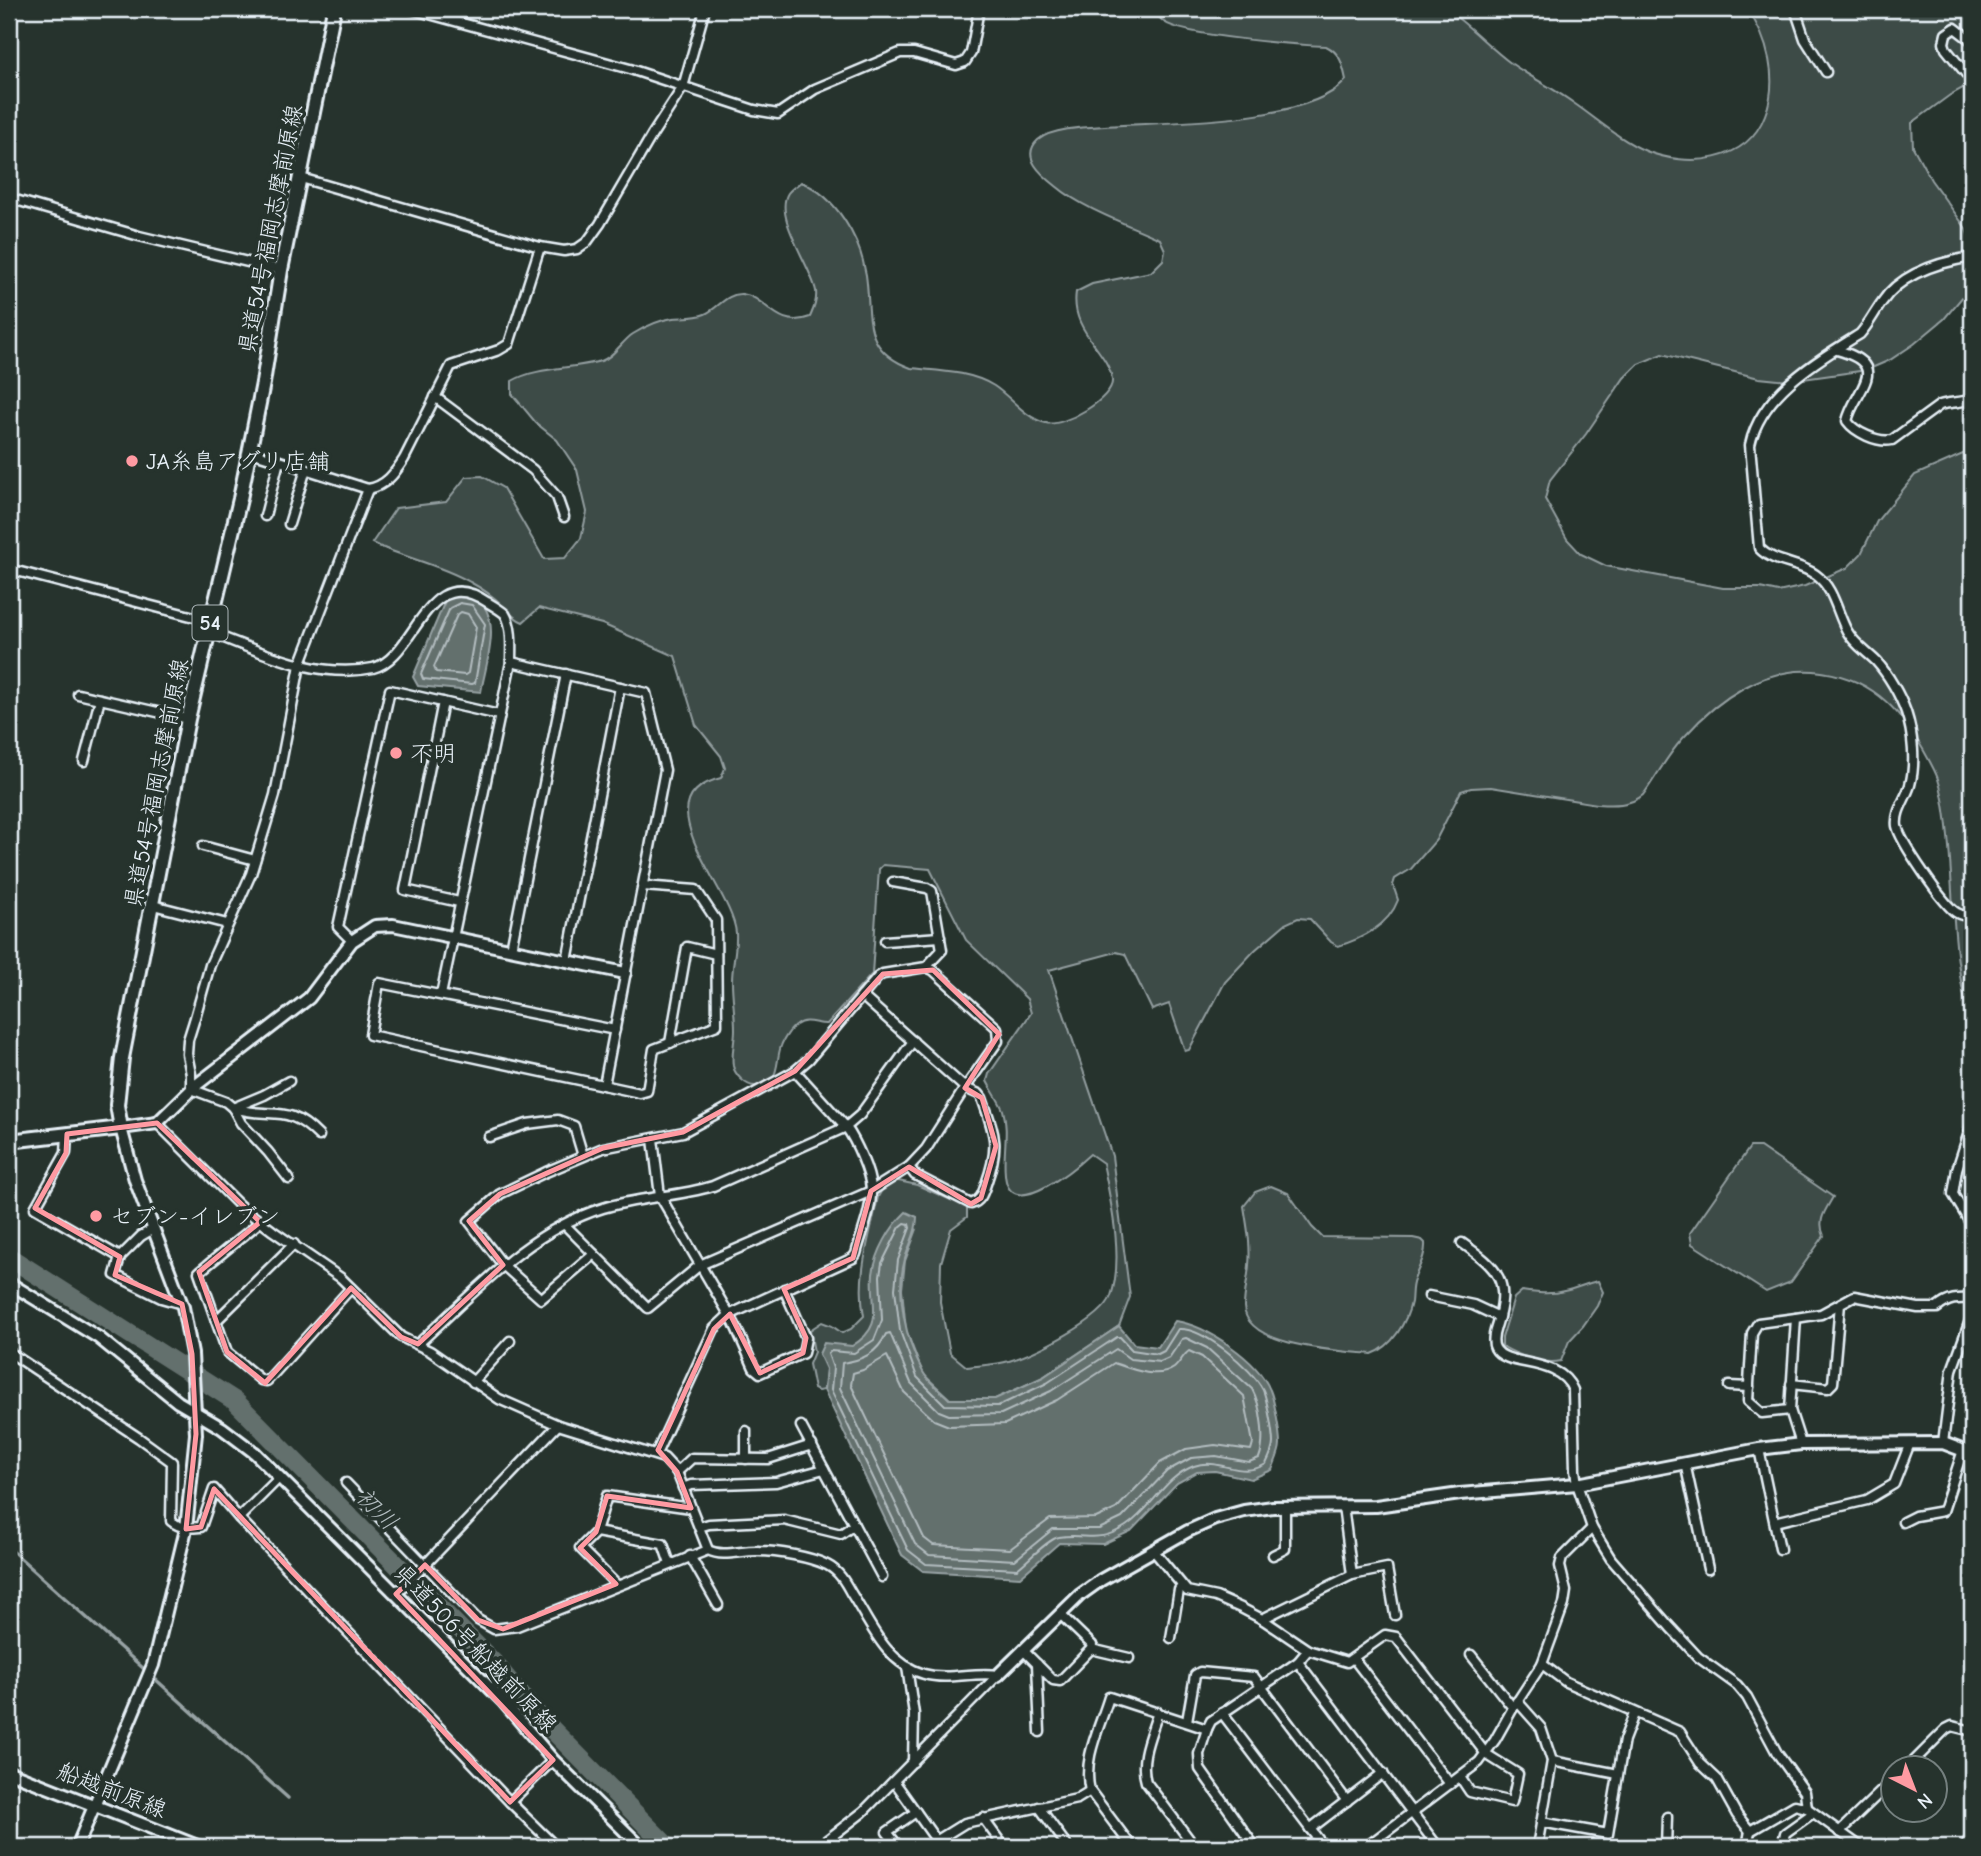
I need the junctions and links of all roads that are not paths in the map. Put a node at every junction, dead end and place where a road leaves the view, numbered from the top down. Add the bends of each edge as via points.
1 (334, 9) edge
2 (411, 9) edge
3 (705, 9) edge
4 (979, 9) edge
5 (1795, 9) edge
6 (1972, 41) edge
7 (1826, 72) dead end
8 (1972, 81) edge
9 (683, 87) junction
10 (301, 177) junction
11 (9, 198) edge
12 (540, 247) junction
13 (1972, 257) edge
14 (281, 270) junction
15 (1837, 350) junction
16 (435, 397) junction
17 (1972, 398) edge
18 (248, 451) junction
19 (279, 461) junction
20 (306, 469) junction
21 (369, 489) junction
22 (265, 516) dead end
23 (564, 517) dead end
24 (289, 524) dead end
25 (9, 569) edge
26 (209, 627) junction
27 (511, 662) junction
28 (300, 665) junction
29 (566, 674) junction
30 (620, 687) junction
31 (78, 694) dead end
32 (100, 699) junction
33 (443, 702) junction
34 (499, 715) junction
35 (188, 719) junction
36 (84, 761) dead end
37 (203, 846) dead end
38 (255, 860) junction
39 (893, 882) dead end
40 (643, 886) junction
41 (459, 902) junction
42 (153, 905) junction
43 (1972, 915) edge
44 (227, 925) junction
45 (452, 937) junction
46 (940, 937) junction
47 (352, 940) junction
48 (885, 941) dead end
49 (511, 949) junction
50 (716, 954) junction
51 (567, 961) junction
52 (926, 967) junction
53 (625, 973) junction
54 (440, 995) junction
55 (862, 996) junction
56 (615, 1030) junction
57 (913, 1041) junction
58 (670, 1043) junction
59 (795, 1071) junction
60 (289, 1082) dead end
61 (604, 1085) junction
62 (965, 1088) junction
63 (191, 1089) junction
64 (233, 1108) junction
65 (157, 1123) junction
66 (1972, 1123) edge
67 (846, 1127) junction
68 (121, 1128) junction
69 (67, 1134) junction
70 (319, 1136) dead end
71 (489, 1138) dead end
72 (653, 1139) junction
73 (9, 1141) edge
74 (583, 1156) junction
75 (909, 1167) junction
76 (289, 1179) dead end
77 (871, 1191) junction
78 (660, 1196) junction
79 (260, 1222) junction
80 (565, 1225) junction
81 (1972, 1226) edge
82 (153, 1229) junction
83 (1462, 1243) dead end
84 (294, 1244) junction
85 (594, 1254) junction
86 (120, 1257) junction
87 (503, 1265) junction
88 (700, 1265) junction
89 (9, 1283) edge
90 (351, 1288) junction
91 (784, 1289) junction
92 (1429, 1296) dead end
93 (1972, 1299) edge
94 (1840, 1304) junction
95 (183, 1305) junction
96 (729, 1315) junction
97 (1972, 1315) edge
98 (1499, 1317) junction
99 (1796, 1318) junction
100 (216, 1321) junction
101 (510, 1340) dead end
102 (418, 1344) junction
103 (9, 1352) edge
104 (473, 1382) junction
105 (1791, 1384) junction
106 (1730, 1386) dead end
107 (1749, 1387) junction
108 (1790, 1410) junction
109 (195, 1412) junction
110 (558, 1425) junction
111 (801, 1426) dead end
112 (746, 1431) dead end
113 (1910, 1443) junction
114 (1942, 1443) junction
115 (1801, 1444) junction
116 (812, 1446) junction
117 (1759, 1449) junction
118 (1969, 1450) edge
119 (656, 1454) junction
120 (746, 1459) junction
121 (1685, 1463) junction
122 (824, 1469) junction
123 (677, 1472) junction
124 (280, 1477) junction
125 (346, 1483) dead end
126 (1577, 1484) junction
127 (683, 1488) junction
128 (1285, 1506) junction
129 (1343, 1506) junction
130 (691, 1508) junction
131 (239, 1518) junction
132 (1774, 1522) junction
133 (1903, 1522) dead end
134 (854, 1525) junction
135 (699, 1527) junction
136 (1592, 1528) junction
137 (186, 1529) junction
138 (596, 1532) junction
139 (1780, 1549) dead end
140 (708, 1550) junction
141 (1153, 1550) junction
142 (1273, 1555) dead end
143 (690, 1556) junction
144 (670, 1564) junction
145 (424, 1567) junction
146 (1707, 1569) dead end
147 (1352, 1574) junction
148 (882, 1577) dead end
149 (617, 1584) junction
150 (1182, 1586) junction
151 (396, 1590) junction
152 (718, 1605) dead end
153 (1060, 1614) junction
154 (1395, 1615) dead end
155 (1262, 1619) junction
156 (1171, 1638) dead end
157 (1091, 1649) junction
158 (1024, 1650) junction
159 (1308, 1650) junction
160 (1471, 1655) dead end
161 (1129, 1658) dead end
162 (1354, 1659) junction
163 (1298, 1662) junction
164 (1037, 1664) junction
165 (1542, 1664) junction
166 (907, 1667) junction
167 (998, 1675) junction
168 (1259, 1687) junction
169 (1515, 1704) junction
170 (1158, 1712) junction
171 (1222, 1713) junction
172 (1634, 1714) junction
173 (1187, 1721) junction
174 (1207, 1729) junction
175 (1972, 1731) edge
176 (1040, 1732) dead end
177 (1486, 1754) junction
178 (1920, 1755) edge
179 (553, 1759) junction
180 (1552, 1761) junction
181 (913, 1762) junction
182 (9, 1772) edge
183 (1383, 1773) junction
184 (1618, 1774) junction
185 (1460, 1777) junction
186 (894, 1781) junction
187 (1450, 1784) junction
188 (1090, 1791) junction
189 (1880, 1792) edge
190 (1347, 1801) junction
191 (510, 1802) junction
192 (94, 1806) junction
193 (1039, 1807) junction
194 (1810, 1811) junction
195 (916, 1812) junction
196 (1412, 1812) junction
197 (1667, 1817) dead end
198 (983, 1818) junction
199 (1541, 1822) junction
200 (1310, 1829) junction
201 (1750, 1831) junction
202 (1839, 1832) junction
203 (1972, 1839) edge
204 (938, 1844) edge
205 (78, 1847) edge
206 (200, 1847) edge
207 (556, 1847) edge
208 (641, 1847) edge
209 (818, 1847) edge
210 (898, 1847) edge
211 (1004, 1847) edge
212 (1068, 1847) edge
213 (1132, 1847) edge
214 (1195, 1847) edge
215 (1255, 1847) edge
216 (1324, 1847) edge
217 (1366, 1847) edge
218 (1438, 1847) edge
219 (1537, 1847) edge
220 (1666, 1847) edge
221 (1747, 1847) edge
222 (1783, 1847) edge
223 (1861, 1847) edge
224 (1966, 1847) edge

1 - 10 main road, 県道54号福岡志摩前原線 / 54
2 - 9 street
3 - 9 street
4 - 9 street via 971,53 965,62 956,65 900,53 816,89 778,114
5 - 7 street via 1805,39
6 - 8 street via 1955,28 1946,34 1944,43
9 - 12 street via 587,242 564,251
10 - 12 street
10 - 14 main road, 県道54号福岡志摩前原線 / 54
11 - 14 street
12 - 16 street via 509,344 451,366
13 - 15 street via 1936,264 1909,278 1882,302 1860,334
14 - 18 main road, 県道54号福岡志摩前原線 / 54
15 - 17 street via 1851,354 1866,369 1865,387 1847,421 1858,432 1886,442 1940,405
15 - 43 street via 1779,391 1754,429 1750,445 1759,548 1823,581 1853,641 1878,663 1892,684 1906,711 1913,773 1897,825 1947,903 1956,913
16 - 21 street via 396,471 382,485
16 - 23 street via 533,470 558,497
18 - 19 street
18 - 26 main road, 県道54号福岡志摩前原線 / 54
19 - 20 street
19 - 22 street
20 - 21 street
20 - 24 street
21 - 28 street
25 - 26 street
26 - 28 street
26 - 35 main road, 県道54号福岡志摩前原線 / 54
27 - 28 street via 512,637 505,614 467,592 445,595 427,608 402,647 377,667 345,673
27 - 29 street
27 - 34 street
28 - 38 street via 281,769
29 - 30 street
29 - 49 street
30 - 40 street via 646,693 665,770
30 - 51 street
31 - 32 street
32 - 35 street
32 - 36 street
33 - 34 street
33 - 41 street via 405,890
33 - 47 street via 390,690 338,927
34 - 41 street
35 - 42 main road, 県道54号福岡志摩前原線 / 54
37 - 38 street
38 - 44 street
39 - 46 street via 932,891
40 - 50 street via 695,890 716,920
40 - 53 street
41 - 45 street
42 - 44 street
42 - 68 main road, 県道54号福岡志摩前原線 / 54 via 120,1072 117,1105
44 - 63 street via 188,1040
45 - 47 street via 393,925 375,926
45 - 49 street
45 - 54 street
46 - 48 street
46 - 52 street via 942,950
47 - 63 street via 309,998
49 - 51 street
50 - 58 street via 717,1025
50 - 58 street via 687,947
51 - 53 street
52 - 55 street via 883,974
52 - 62 street via 999,1034
53 - 56 street
54 - 56 street
54 - 61 street via 379,983 370,1035
55 - 57 street
55 - 59 street
56 - 61 street
57 - 62 street
57 - 67 street via 860,1115
58 - 61 street via 654,1049 647,1091
59 - 67 street
59 - 72 street via 692,1128
60 - 64 street
62 - 75 street
62 - 75 street via 982,1098 994,1132 994,1161 981,1198 971,1204 915,1175
63 - 64 street
63 - 65 street
64 - 70 street via 288,1114
64 - 76 street
65 - 68 street
65 - 79 street
66 - 81 street via 1953,1194
67 - 77 street
67 - 78 street via 713,1186
68 - 69 main road
68 - 82 street
69 - 73 main road
69 - 86 street via 65,1153 35,1208
71 - 74 street via 527,1124 558,1120 574,1126
72 - 74 street
72 - 78 street
74 - 87 street via 500,1194 470,1221
75 - 77 street
77 - 88 street
77 - 91 street via 853,1258
78 - 80 street via 602,1208
78 - 88 street
79 - 84 street
79 - 100 street via 199,1272
80 - 85 street
80 - 87 street
82 - 86 street
82 - 95 street
83 - 98 street via 1495,1271 1504,1292
84 - 90 street
84 - 100 street
85 - 87 street via 541,1299
85 - 88 street via 648,1308
86 - 95 street via 115,1275
87 - 102 street
88 - 96 street
89 - 109 street, 県道506号船越前原線 via 99,1338
90 - 100 street via 267,1381 227,1352
90 - 102 street via 401,1337
91 - 96 street
91 - 96 street via 806,1338 803,1353 760,1373
92 - 98 street via 1473,1305
93 - 94 street via 1955,1298 1937,1308 1854,1296
94 - 99 street via 1821,1314
94 - 105 street via 1833,1383 1828,1388
95 - 109 street
96 - 119 street via 710,1334
97 - 114 street via 1952,1370
98 - 126 street via 1494,1348 1503,1356 1546,1367 1569,1380
99 - 105 street
99 - 107 street via 1758,1323 1752,1334
101 - 104 street
102 - 104 street
103 - 137 street via 172,1462 172,1521
104 - 110 street
105 - 108 street
106 - 107 street
107 - 108 street via 1748,1401 1762,1413
108 - 115 street
109 - 124 street, 県道506号船越前原線 via 222,1427
109 - 137 street
110 - 119 street
110 - 145 street
111 - 116 street
112 - 120 street
113 - 114 street
113 - 115 street
113 - 132 street via 1894,1484 1867,1500
114 - 118 street
115 - 117 street
116 - 120 street via 768,1459
116 - 122 street
117 - 121 street
117 - 132 street
118 - 133 street via 1942,1511
119 - 123 street
120 - 123 street via 692,1458
121 - 126 street
121 - 146 street
122 - 127 street via 775,1482
122 - 134 street
123 - 127 street
124 - 131 street
124 - 151 street, 県道506号船越前原線
125 - 145 street
126 - 129 street
126 - 136 street
127 - 130 street
128 - 129 street
128 - 141 street via 1215,1519
128 - 142 street via 1285,1549
129 - 147 street
130 - 135 street
130 - 138 street via 607,1496
131 - 137 street via 214,1489 201,1527
131 - 191 street
132 - 139 street
134 - 135 street via 841,1534 784,1520
134 - 148 street
135 - 140 street
136 - 165 street via 1562,1558 1564,1604
136 - 194 street via 1611,1559 1670,1627 1747,1697 1805,1793
137 - 192 street via 153,1665
138 - 144 street via 663,1544
138 - 149 street via 580,1548
140 - 143 street
140 - 166 street via 719,1555 770,1552 831,1566 887,1651
141 - 150 street
141 - 153 street via 1101,1580
143 - 144 street
143 - 152 street
144 - 149 street
145 - 149 street via 478,1620 494,1629 517,1626
145 - 151 street
147 - 154 street via 1387,1568
147 - 155 street
150 - 155 street
150 - 156 street
151 - 179 street, 県道506号船越前原線
153 - 157 street
153 - 158 street
155 - 159 street
157 - 161 street
157 - 164 street via 1060,1681 1052,1680
158 - 164 street
158 - 167 street
159 - 162 street via 1341,1662
159 - 163 street
160 - 169 street
162 - 177 street via 1385,1635 1396,1637
162 - 187 street
163 - 168 street
163 - 183 street
164 - 176 street
165 - 169 street
165 - 172 street via 1566,1682
166 - 167 street via 939,1678
166 - 181 street via 914,1714
167 - 181 street
168 - 171 street
168 - 173 street via 1254,1677 1200,1672 1195,1675
168 - 190 street
169 - 177 street
169 - 180 street via 1541,1728
170 - 173 street
170 - 188 street via 1110,1697 1088,1763
170 - 214 street via 1143,1759 1146,1782
171 - 174 street
171 - 200 street
172 - 184 street
172 - 201 street via 1675,1728 1684,1736
173 - 174 street
174 - 215 street via 1199,1754 1200,1769
175 - 178 street via 1952,1726
177 - 185 street
177 - 185 street via 1518,1774 1512,1802 1470,1792
179 - 191 street
179 - 208 street, 県道506号船越前原線
180 - 184 street
180 - 199 street
181 - 186 street
182 - 192 street, 船越前原線
183 - 190 street
183 - 196 street
184 - 199 street via 1608,1834
185 - 187 street
186 - 195 street
186 - 209 street
187 - 196 street
188 - 193 street via 1077,1799
188 - 213 street
189 - 202 street
190 - 200 street
191 - 207 street
192 - 205 street
192 - 206 street, 船越前原線
193 - 198 street
193 - 212 street
194 - 201 street via 1795,1805
194 - 202 street
194 - 222 street via 1785,1833
195 - 204 street
195 - 210 street via 887,1832
196 - 217 street
196 - 218 street
197 - 220 street
198 - 204 street via 965,1823
198 - 211 street
199 - 219 street
200 - 216 street
201 - 221 street
202 - 223 street
203 - 224 street

